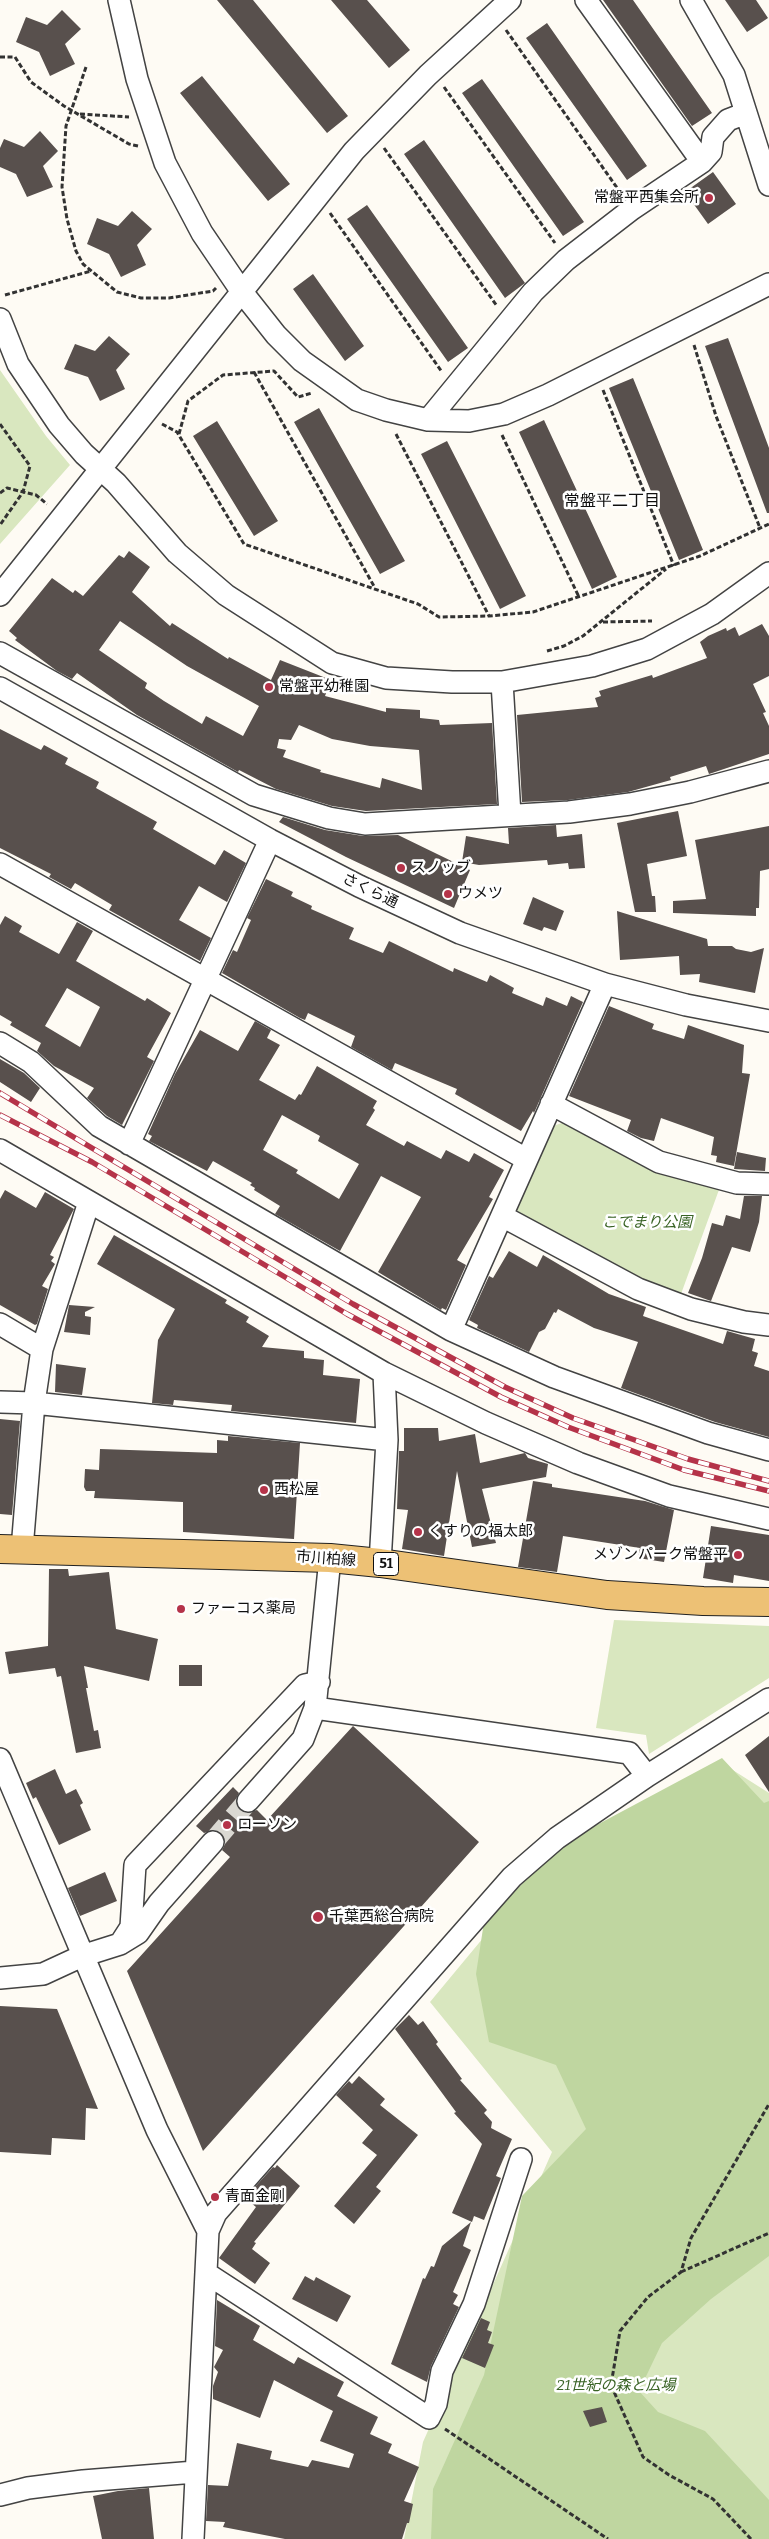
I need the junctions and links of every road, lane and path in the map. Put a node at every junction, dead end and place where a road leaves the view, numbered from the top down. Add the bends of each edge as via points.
1 (119, 0) edge
2 (510, 0) edge
3 (586, 0) edge
4 (691, 0) edge
5 (504, 27) dead end
6 (0, 57) edge
7 (86, 67) dead end
8 (441, 83) dead end
9 (71, 110) junction
10 (746, 113) junction
11 (78, 114) junction
12 (150, 117) junction
13 (159, 146) junction
14 (383, 146) dead end
15 (702, 162) junction
16 (769, 185) edge
17 (327, 209) dead end
18 (632, 209) junction
19 (566, 260) junction
20 (90, 271) junction
21 (237, 283) junction
22 (769, 284) edge
23 (5, 295) dead end
24 (0, 319) edge
25 (507, 324) junction
26 (681, 328) junction
27 (595, 371) junction
28 (254, 372) junction
29 (338, 387) junction
30 (454, 388) junction
31 (386, 410) junction
32 (493, 416) junction
33 (157, 420) dead end
34 (428, 420) junction
35 (0, 424) edge
36 (179, 435) junction
37 (102, 469) junction
38 (23, 492) junction
39 (0, 493) edge
40 (63, 517) junction
41 (769, 524) edge
42 (0, 525) edge
43 (760, 528) junction
44 (674, 566) junction
45 (668, 568) junction
46 (769, 573) edge
47 (376, 589) junction
48 (0, 595) edge
49 (579, 596) junction
50 (489, 616) junction
51 (602, 622) junction
52 (678, 632) junction
53 (0, 653) edge
54 (538, 653) dead end
55 (502, 682) junction
56 (0, 688) edge
57 (769, 771) edge
58 (510, 815) junction
59 (270, 840) junction
60 (0, 864) edge
61 (206, 979) junction
62 (605, 984) junction
63 (769, 1021) edge
64 (0, 1043) edge
65 (551, 1104) junction
66 (129, 1144) junction
67 (0, 1150) edge
68 (526, 1159) junction
69 (769, 1184) edge
70 (89, 1202) junction
71 (502, 1216) junction
72 (0, 1324) edge
73 (769, 1325) edge
74 (450, 1330) junction
75 (42, 1349) junction
76 (384, 1373) junction
77 (0, 1402) edge
78 (34, 1403) junction
79 (387, 1440) junction
80 (769, 1450) edge
81 (769, 1519) edge
82 (11, 1549) edge
83 (330, 1558) junction
84 (380, 1563) junction
85 (769, 1602) edge
86 (319, 1682) junction
87 (769, 1699) edge
88 (315, 1708) junction
89 (276, 1714) junction
90 (303, 1739) junction
91 (0, 1759) edge
92 (647, 1776) junction
93 (6, 1787) edge
94 (248, 1802) tunnel mouth
95 (213, 1842) tunnel mouth
96 (135, 1893) junction
97 (159, 1903) junction
98 (120, 1944) junction
99 (82, 1956) junction
100 (0, 1978) edge
101 (769, 2104) edge
102 (521, 2160) dead end
103 (208, 2231) junction
104 (769, 2233) edge
105 (681, 2272) junction
106 (206, 2273) junction
107 (429, 2418) junction
108 (195, 2472) junction
109 (0, 2495) edge
110 (193, 2539) edge
111 (608, 2539) edge
112 (751, 2539) edge

1 - 12 street via 137,79
2 - 21 street via 428,75
3 - 15 street
4 - 10 street via 734,75
5 - 18 path
6 - 9 path via 15,57 31,82
7 - 9 path
8 - 19 path
9 - 11 path
9 - 20 path via 66,126 62,187 76,251
10 - 15 street via 728,120 713,137 711,152
10 - 16 street
11 - 12 path
11 - 13 path via 129,144 144,148
12 - 13 street
13 - 21 street via 202,233
14 - 25 path via 492,298
15 - 18 street
17 - 30 path
18 - 19 street
19 - 25 street via 533,292
20 - 21 path via 117,292 141,298 169,298 213,291
20 - 23 path
21 - 29 street via 282,341 302,361
21 - 37 street
22 - 26 street
24 - 37 street via 18,364 59,425
25 - 30 street
26 - 27 street
26 - 43 path via 693,342 716,416
27 - 32 street via 504,414
27 - 44 path
28 - 29 path via 274,371 298,396
28 - 36 path via 223,375 188,401
28 - 47 path
29 - 31 street via 357,400
30 - 34 street
31 - 34 street
31 - 50 path via 387,418
32 - 34 street via 469,421
32 - 49 path
33 - 36 path
35 - 38 path via 30,466
36 - 47 path via 244,544
37 - 40 street
37 - 55 street via 177,553 226,595 332,663 386,678
38 - 39 path via 7,488
38 - 40 path via 36,495
38 - 42 path
40 - 48 street
41 - 43 path
43 - 44 path
44 - 45 path
45 - 49 path
45 - 51 path
46 - 52 street via 712,614
47 - 50 path via 418,604 439,616
49 - 50 path via 533,612
51 - 52 path via 665,621
51 - 54 path via 564,646
52 - 55 street via 647,650 592,666
53 - 58 street via 254,795 293,808 365,824
55 - 58 street
56 - 59 street, さくら通
57 - 58 street via 630,804
59 - 61 street
59 - 62 street, さくら通 via 460,933
60 - 61 street
61 - 66 street
61 - 68 street
62 - 63 street, さくら通
62 - 65 street
64 - 66 street via 31,1062 99,1126
65 - 68 street
65 - 69 street via 659,1162 737,1183
66 - 74 street
67 - 70 street
68 - 71 street
70 - 75 street
70 - 76 street
71 - 73 street via 638,1289 691,1309
71 - 74 street
72 - 75 street
74 - 80 street via 554,1377 708,1433
75 - 78 street
76 - 79 street
76 - 81 street via 578,1463 669,1496
77 - 78 street
78 - 79 street
78 - 82 street
79 - 84 street
82 - 83 main road, 市川柏線 / 51
83 - 84 main road, 市川柏線 / 51
83 - 86 street
84 - 85 main road, 市川柏線 / 51 via 607,1595
86 - 88 street
86 - 89 street via 305,1685
87 - 92 street
88 - 90 street
88 - 92 street via 629,1753
89 - 90 street via 298,1728
89 - 96 street via 135,1865
90 - 94 street
91 - 93 street
92 - 103 street via 557,1838 512,1877 242,2182 216,2213
93 - 99 street
95 - 97 street
96 - 97 street
96 - 98 street via 131,1927
97 - 98 street via 138,1933
98 - 99 street
99 - 100 street via 43,1974
99 - 103 street via 157,2130
101 - 105 path via 691,2238
102 - 107 street via 474,2304 442,2371 436,2404
103 - 106 street
104 - 105 path
105 - 112 path via 648,2297 620,2331 610,2385 643,2457 714,2499
106 - 107 street
106 - 108 street
107 - 111 path
108 - 109 street via 65,2483
108 - 110 street

